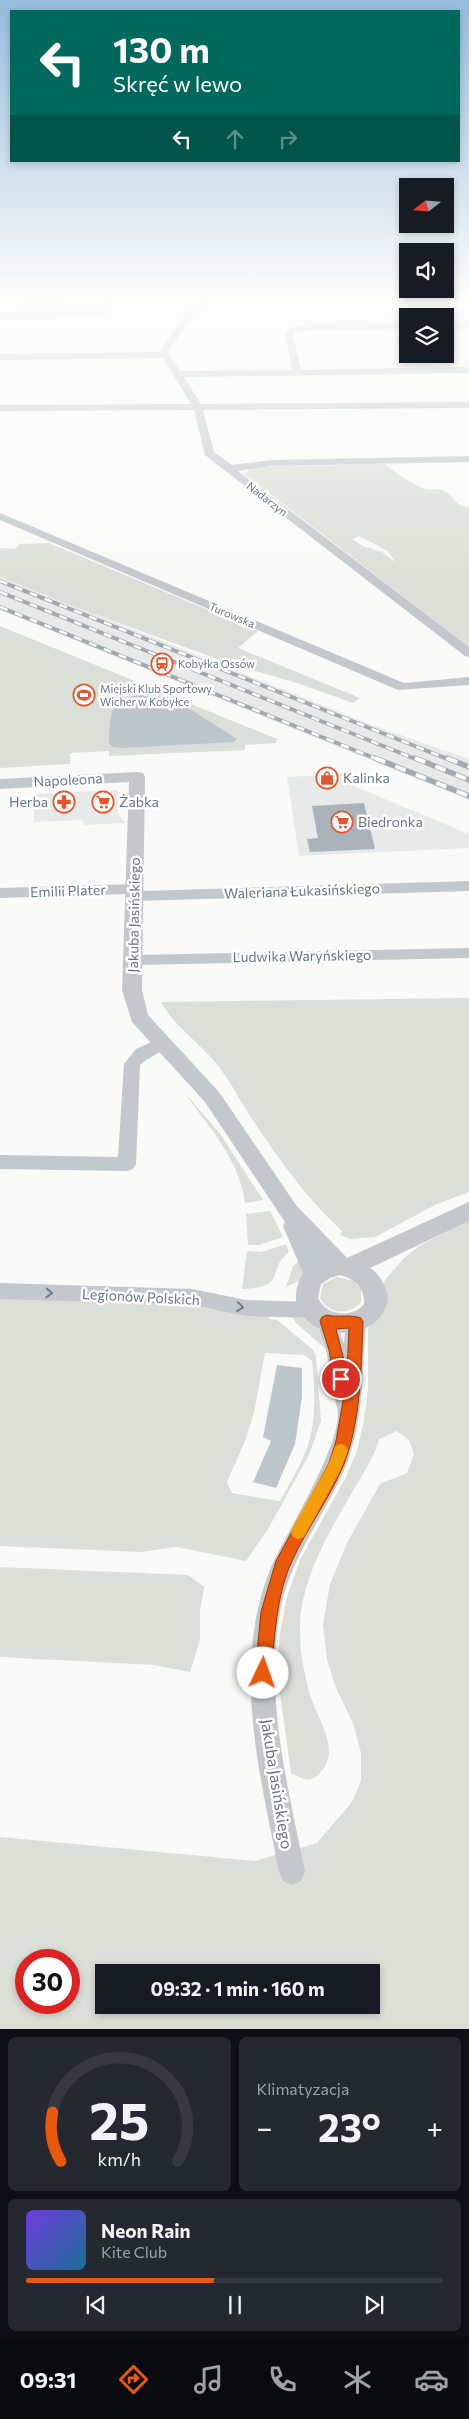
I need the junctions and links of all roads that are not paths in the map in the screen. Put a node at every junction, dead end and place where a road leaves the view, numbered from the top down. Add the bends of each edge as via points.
1 (191, 395) edge
2 (469, 405) edge
3 (198, 407) junction
4 (0, 408) edge
5 (469, 459) edge
6 (228, 469) junction
7 (0, 516) edge
8 (469, 653) edge
9 (469, 681) edge
10 (136, 777) joint
11 (0, 784) edge
12 (469, 886) edge
13 (135, 892) junction
14 (0, 893) edge
15 (469, 952) edge
16 (134, 960) junction
17 (162, 1043) junction
18 (0, 1162) edge
19 (288, 1211) junction
20 (469, 1211) edge
21 (415, 1237) junction
22 (345, 1267) junction
23 (314, 1274) junction
24 (372, 1282) junction
25 (0, 1291) edge
26 (319, 1315) junction
27 (356, 1322) junction
28 (348, 1413) junction
29 (292, 1872) dead end

1 - 3 street, Nadarzyn
2 - 3 street
3 - 4 street
3 - 6 street, Nadarzyn via 209,453
5 - 6 street via 271,463
6 - 8 street, Nadarzyn
7 - 9 street, Turowska via 402,687
10 - 11 street, Napoleona
10 - 13 street, Jakuba Jasińskiego
12 - 13 street, Waleriana Łukasińskiego
13 - 14 street, Emilii Plater
13 - 16 street, Jakuba Jasińskiego
15 - 16 street, Ludwika Waryńskiego
16 - 17 street, Jakuba Jasińskiego via 132,990 136,1009 144,1024
17 - 18 street via 142,1053 132,1064 127,1164
17 - 19 street, Jakuba Jasińskiego via 221,1108
19 - 22 street, Jakuba Jasińskiego
19 - 23 street, Jakuba Jasińskiego
20 - 21 street
21 - 22 street
21 - 24 street
22 - 23 street via 331,1267
22 - 24 street via 367,1276
23 - 26 street via 306,1288 307,1303
24 - 27 street via 377,1297 375,1305 371,1312
25 -> 26 street, Legionów Polskich via 192,1297 246,1308
26 - 27 street via 336,1323
26 - 28 street, Jakuba Jasińskiego via 336,1350
27 - 28 street, Jakuba Jasińskiego via 354,1380
28 - 29 street, Jakuba Jasińskiego via 344,1441 336,1464 284,1561 269,1612 264,1644 264,1705

